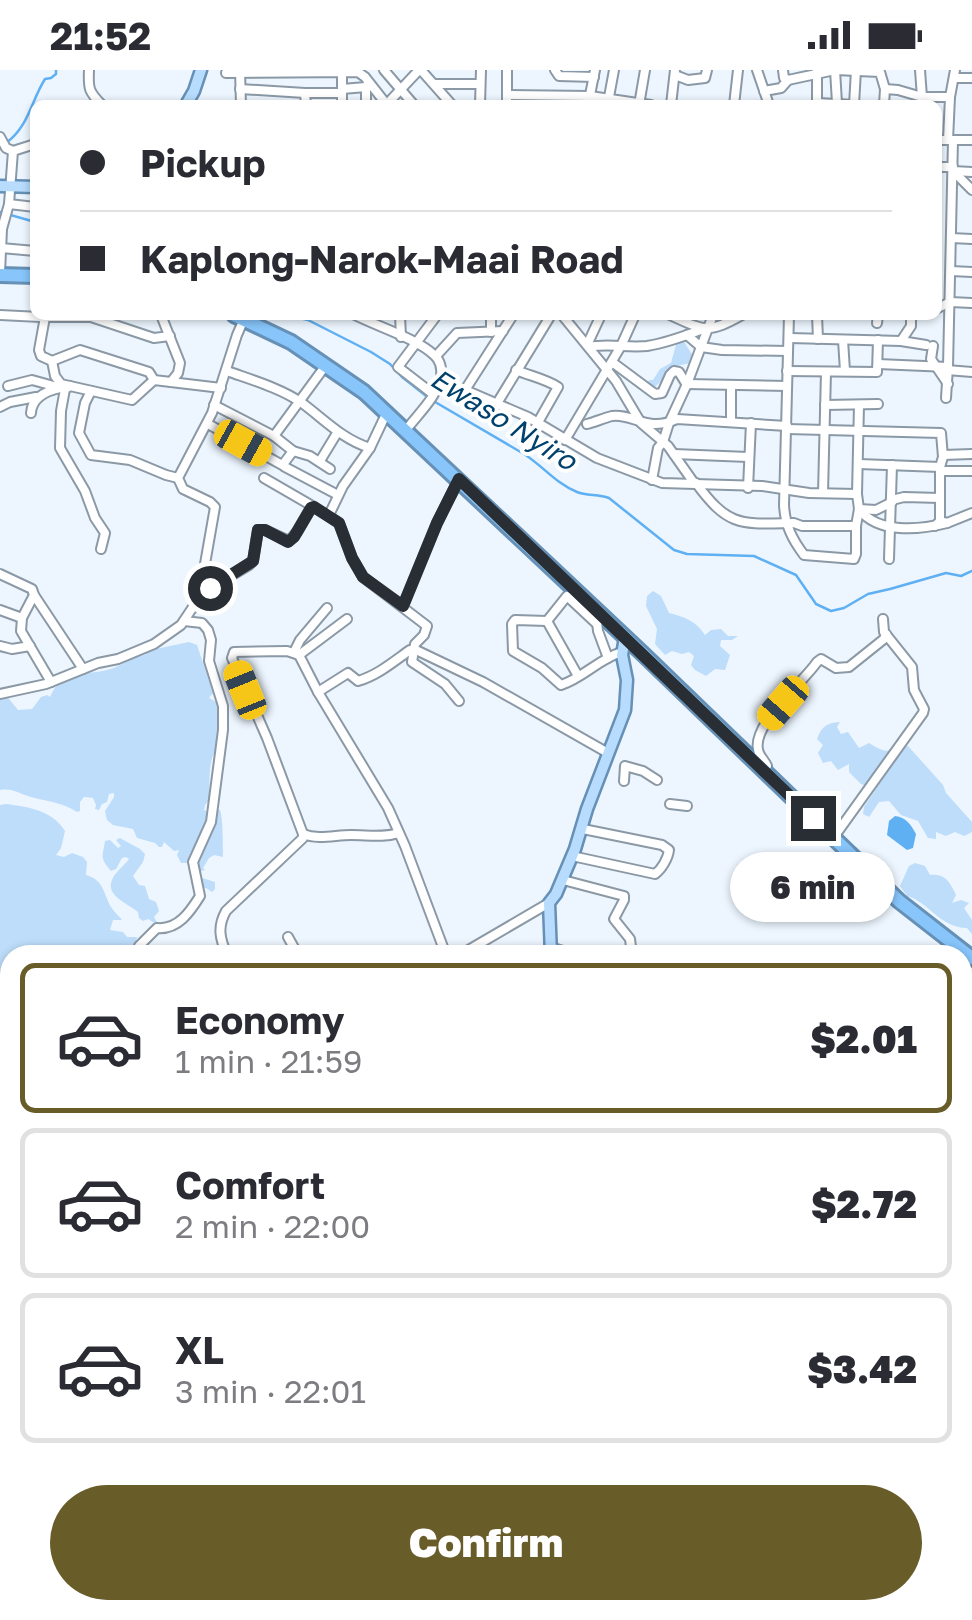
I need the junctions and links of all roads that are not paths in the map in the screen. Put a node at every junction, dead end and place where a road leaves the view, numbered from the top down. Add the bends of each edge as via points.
1 (89, 70) edge
2 (201, 70) edge
3 (384, 70) edge
4 (420, 70) edge
5 (451, 70) edge
6 (480, 70) edge
7 (507, 70) edge
8 (556, 70) edge
9 (614, 70) edge
10 (645, 70) edge
11 (706, 70) edge
12 (738, 70) edge
13 (757, 70) edge
14 (783, 70) edge
15 (835, 70) edge
16 (920, 70) edge
17 (240, 71) edge
18 (274, 71) edge
19 (342, 71) edge
20 (855, 71) edge
21 (817, 72) edge
22 (226, 73) dead end
23 (595, 73) edge
24 (675, 73) edge
25 (954, 74) edge
26 (972, 78) edge
27 (366, 79) edge
28 (788, 80) junction
29 (434, 84) junction
30 (452, 84) junction
31 (480, 84) junction
32 (399, 88) junction
33 (240, 89) junction
34 (885, 89) junction
35 (342, 91) junction
36 (764, 91) junction
37 (306, 93) junction
38 (324, 93) junction
39 (950, 97) junction
40 (609, 98) junction
41 (96, 100) edge
42 (189, 100) edge
43 (241, 100) edge
44 (306, 100) edge
45 (324, 100) edge
46 (342, 100) edge
47 (384, 100) edge
48 (390, 100) edge
49 (410, 100) edge
50 (448, 100) edge
51 (480, 100) edge
52 (507, 100) edge
53 (541, 100) edge
54 (589, 100) edge
55 (619, 100) edge
56 (640, 100) edge
57 (671, 100) edge
58 (735, 100) edge
59 (767, 100) edge
60 (818, 100) edge
61 (837, 100) edge
62 (854, 100) edge
63 (884, 100) edge
64 (921, 100) edge
65 (946, 140) edge
66 (972, 140) edge
67 (5, 144) edge
68 (0, 167) edge
69 (11, 168) junction
70 (942, 168) edge
71 (953, 169) junction
72 (972, 172) edge
73 (6, 187) edge
74 (972, 190) edge
75 (30, 207) edge
76 (8, 210) junction
77 (942, 233) edge
78 (951, 235) junction
79 (972, 239) edge
80 (0, 248) edge
81 (30, 251) edge
82 (942, 266) edge
83 (951, 268) junction
84 (972, 272) edge
85 (0, 274) edge
86 (30, 276) edge
87 (950, 302) junction
88 (972, 303) edge
89 (942, 306) edge
90 (0, 316) edge
91 (30, 316) edge
92 (42, 320) edge
93 (113, 320) edge
94 (164, 320) edge
95 (239, 320) edge
96 (245, 320) edge
97 (367, 320) edge
98 (400, 320) edge
99 (433, 320) edge
100 (491, 320) edge
101 (510, 320) edge
102 (548, 320) edge
103 (566, 320) edge
104 (599, 320) edge
105 (633, 320) edge
106 (681, 320) edge
107 (710, 320) edge
108 (734, 320) edge
109 (789, 320) edge
110 (817, 320) edge
111 (911, 320) edge
112 (704, 330) junction
113 (503, 331) junction
114 (491, 332) junction
115 (687, 335) junction
116 (170, 336) junction
117 (400, 337) junction
118 (790, 338) junction
119 (818, 338) junction
120 (843, 340) junction
121 (878, 340) junction
122 (901, 341) junction
123 (416, 343) junction
124 (588, 346) junction
125 (621, 346) junction
126 (701, 346) junction
127 (788, 351) junction
128 (436, 356) junction
129 (52, 361) junction
130 (878, 364) junction
131 (326, 365) junction
132 (609, 366) junction
133 (935, 366) junction
134 (948, 369) junction
135 (516, 370) junction
136 (227, 371) junction
137 (787, 371) junction
138 (844, 371) junction
139 (826, 372) junction
140 (972, 372) edge
141 (32, 380) junction
142 (154, 380) junction
143 (171, 382) junction
144 (438, 384) junction
145 (687, 384) junction
146 (948, 384) junction
147 (732, 385) junction
148 (8, 386) dead end
149 (787, 386) junction
150 (65, 388) junction
151 (221, 388) junction
152 (91, 390) junction
153 (465, 390) junction
154 (432, 394) junction
155 (37, 397) junction
156 (946, 398) dead end
157 (300, 402) junction
158 (878, 404) dead end
159 (214, 405) junction
160 (496, 405) junction
161 (825, 405) junction
162 (858, 405) junction
163 (0, 407) edge
164 (387, 412) junction
165 (31, 413) dead end
166 (731, 422) junction
167 (640, 423) junction
168 (669, 423) junction
169 (751, 423) junction
170 (208, 424) junction
171 (537, 424) junction
172 (588, 424) dead end
173 (787, 427) junction
174 (824, 429) junction
175 (406, 430) junction
176 (858, 431) junction
177 (337, 433) junction
178 (274, 436) junction
179 (565, 440) junction
180 (663, 442) junction
181 (370, 448) junction
182 (293, 452) junction
183 (674, 454) junction
184 (972, 454) edge
185 (942, 455) junction
186 (748, 457) junction
187 (320, 461) junction
188 (858, 464) junction
189 (892, 465) junction
190 (284, 466) junction
191 (941, 469) junction
192 (330, 470) dead end
193 (972, 472) edge
194 (178, 478) junction
195 (264, 478) dead end
196 (459, 479) junction
197 (652, 480) junction
198 (695, 483) junction
199 (748, 488) junction
200 (785, 489) junction
201 (824, 493) junction
202 (338, 494) junction
203 (856, 494) junction
204 (940, 498) junction
205 (892, 501) junction
206 (784, 505) junction
207 (314, 507) junction
208 (859, 508) junction
209 (876, 510) junction
210 (972, 514) edge
211 (329, 515) junction
212 (866, 517) junction
213 (774, 524) junction
214 (790, 524) junction
215 (940, 524) junction
216 (857, 525) junction
217 (891, 526) junction
218 (100, 549) dead end
219 (889, 559) dead end
220 (0, 574) edge
221 (200, 594) junction
222 (34, 595) junction
223 (403, 606) junction
224 (327, 608) dead end
225 (0, 610) edge
226 (22, 618) junction
227 (347, 619) dead end
228 (599, 619) junction
229 (883, 620) dead end
230 (184, 621) junction
231 (547, 621) junction
232 (886, 634) junction
233 (625, 637) junction
234 (0, 646) edge
235 (30, 646) junction
236 (412, 650) junction
237 (622, 652) junction
238 (297, 654) junction
239 (608, 658) junction
240 (84, 670) junction
241 (578, 676) junction
242 (51, 682) junction
243 (318, 692) junction
244 (0, 694) edge
245 (459, 702) dead end
246 (608, 753) junction
247 (763, 770) junction
248 (657, 780) dead end
249 (624, 781) dead end
250 (670, 804) dead end
251 (687, 806) dead end
252 (583, 830) junction
253 (400, 833) junction
254 (302, 834) junction
255 (834, 837) junction
256 (572, 856) junction
257 (563, 880) junction
258 (549, 904) junction
259 (288, 937) dead end
260 (141, 945) edge
261 (224, 945) edge
262 (292, 945) edge
263 (442, 945) edge
264 (477, 945) edge
265 (550, 945) edge
266 (631, 945) edge
267 (955, 945) edge

1 - 41 street
2 - 42 main road
3 - 32 street
4 - 29 street
4 - 32 street
5 - 30 street
6 - 31 street
7 - 52 street
8 - 23 street via 559,76
9 - 40 street
10 - 56 street
11 - 24 street via 705,78 688,80
12 - 58 street
13 - 36 street
14 - 28 street
15 - 20 street
15 - 21 street
15 - 61 street
16 - 64 street
17 - 18 street
17 - 22 street
17 - 33 street
18 - 19 street
19 - 27 street
19 - 35 street
20 - 34 street via 880,72
20 - 62 street
21 - 28 street
21 - 60 street
23 - 54 street
24 - 57 street
25 - 26 street
25 - 39 street
27 - 35 street
27 - 47 street
28 - 36 street
29 - 30 street
29 - 50 street
30 - 31 street
31 - 51 street
32 - 48 street
32 - 49 street
33 - 37 street
33 - 43 street
34 - 63 street
34 - 64 street
35 - 38 street
35 - 46 street
36 - 59 street
37 - 38 street
37 - 44 street
38 - 45 street
39 - 64 street
39 - 65 street
40 - 54 street
40 - 55 street
52 - 53 street
53 - 54 street
65 - 66 street
65 - 71 street
67 - 69 street
68 - 69 street
69 - 73 street
70 - 71 street
71 - 72 street
71 - 74 street
71 - 78 street
73 - 76 street
75 - 76 street
76 - 80 street
77 - 78 street
78 - 79 street
78 - 83 street
80 - 81 street
80 - 85 street
82 - 83 street
83 - 84 street
83 - 87 street
85 - 86 highway
87 - 88 street
87 - 89 street
87 - 134 street
90 - 91 street
92 - 129 street via 39,350
93 - 116 street via 154,338
94 - 116 street
95 - 136 street
96 - 131 highway
97 - 117 street
98 - 117 street
99 - 123 street
100 - 114 street
101 - 113 street
102 - 135 street
103 - 124 street
104 - 124 street
105 - 125 street
106 - 112 street
107 - 112 street
108 - 112 street
109 - 118 street
110 - 119 street
111 - 122 street
112 - 115 street
112 - 126 street
113 - 114 street
113 - 153 street
114 - 128 street via 455,334
115 - 125 street
115 - 126 street
116 - 143 street via 180,363
117 - 123 street
118 - 119 street
118 - 127 street
119 - 120 street
120 - 121 street
120 - 138 street
121 - 122 street
121 - 130 street
122 - 133 street via 930,345
123 - 128 street
123 - 154 street via 398,367
124 - 125 street
124 - 132 street
125 - 132 street
126 - 127 street
126 - 145 street
127 - 137 street
128 - 144 street
129 - 142 street via 80,350 149,372
129 - 150 street
130 - 133 street
130 - 138 street via 877,372
131 - 157 street
131 - 164 highway
132 - 145 street via 655,394 662,394 674,371
132 - 167 street
132 - 179 street
133 - 134 street
133 - 146 street
134 - 140 street
134 - 146 street
135 - 160 street
135 - 171 street via 558,387
136 - 151 street
136 - 157 street
137 - 139 street
137 - 149 street
138 - 139 street
139 - 161 street
141 - 148 street
141 - 150 street
141 - 155 street
142 - 143 street
142 - 152 street via 132,400
143 - 151 street
144 - 153 street
144 - 154 street
145 - 147 street
145 - 168 street
146 - 156 street
147 - 149 street
147 - 166 street
149 - 173 street
150 - 152 street
150 - 155 street
150 - 218 street via 60,448 105,533
151 - 159 street
152 - 194 street via 79,433 92,456 130,460
153 - 160 street
154 - 175 street
155 - 163 street
155 - 165 street
157 - 177 street
157 - 178 street
158 - 162 street
159 - 170 street
159 - 178 street
160 - 171 street
161 - 162 street
161 - 174 street
162 - 176 street
164 - 175 highway
164 - 181 street
166 - 168 street
166 - 169 street
167 - 168 street
167 - 172 street via 614,416
167 - 180 street
168 - 180 street
169 - 173 street
169 - 186 street
170 - 190 street
170 - 194 street
171 - 179 street
173 - 174 street
173 - 200 street
174 - 176 street
174 - 201 street
175 - 196 highway
176 - 185 street via 940,434
176 - 188 street
177 - 181 street
177 - 187 street
178 - 182 street
179 - 197 street
180 - 183 street
180 - 197 street
181 - 202 street
182 - 187 street
182 - 190 street
183 - 186 street
183 - 198 street
184 - 185 street
185 - 191 street
186 - 199 street
187 - 192 street
188 - 189 street
188 - 203 street
189 - 191 street
189 - 205 street
190 - 202 street
191 - 193 street
191 - 204 street
194 - 221 street via 183,489 215,508
195 - 207 street
196 - 223 street
196 - 228 highway
197 - 198 street
198 - 199 street
198 - 213 street via 728,518
199 - 200 street
200 - 201 street
200 - 206 street
201 - 203 street
202 - 211 street
203 - 208 street
204 - 205 street
204 - 215 street
205 - 209 street
205 - 217 street
206 - 213 street
206 - 214 street
207 - 211 street
207 - 221 street via 288,542 258,530 253,561
208 - 209 street
208 - 212 street
208 - 216 street
209 - 212 street
210 - 215 street
211 - 223 street via 363,577
212 - 216 street
212 - 217 street
213 - 214 street
214 - 216 street
214 - 216 street via 804,555 854,558
215 - 217 street
217 - 219 street
220 - 222 street
221 - 230 street
222 - 226 street
222 - 240 street
223 - 236 street via 427,628
224 - 238 street via 300,640
225 - 226 street
226 - 235 street via 20,631
227 - 238 street
228 - 231 street via 567,596
228 - 233 highway
228 - 239 street
229 - 232 street
230 - 240 street via 148,647
230 - 260 street via 208,630 209,661 223,706 218,773 211,822 194,862 200,896 178,923 158,928
231 - 241 street
231 - 241 street via 515,620 513,651 562,685
232 - 247 street via 854,664 817,662 758,734
232 - 255 street via 912,667 923,713
233 - 237 main road
233 - 247 highway
234 - 235 street
235 - 242 street
236 - 243 street via 364,680 346,674
236 - 245 street via 413,664
236 - 246 street
237 - 239 street
237 - 246 main road via 628,700
238 - 243 street
238 - 254 street via 232,656
239 - 241 street
240 - 242 street
242 - 244 street
243 - 253 street
246 - 252 main road
247 - 255 highway
248 - 249 street via 626,766
250 - 251 street
252 - 256 main road
252 - 256 street via 669,850 655,874
253 - 254 street
253 - 263 street
254 - 261 street via 226,911 219,932
255 - 267 highway
256 - 257 main road
257 - 258 main road
257 - 266 street via 624,896 614,920
258 - 264 street
258 - 265 main road
259 - 262 street

